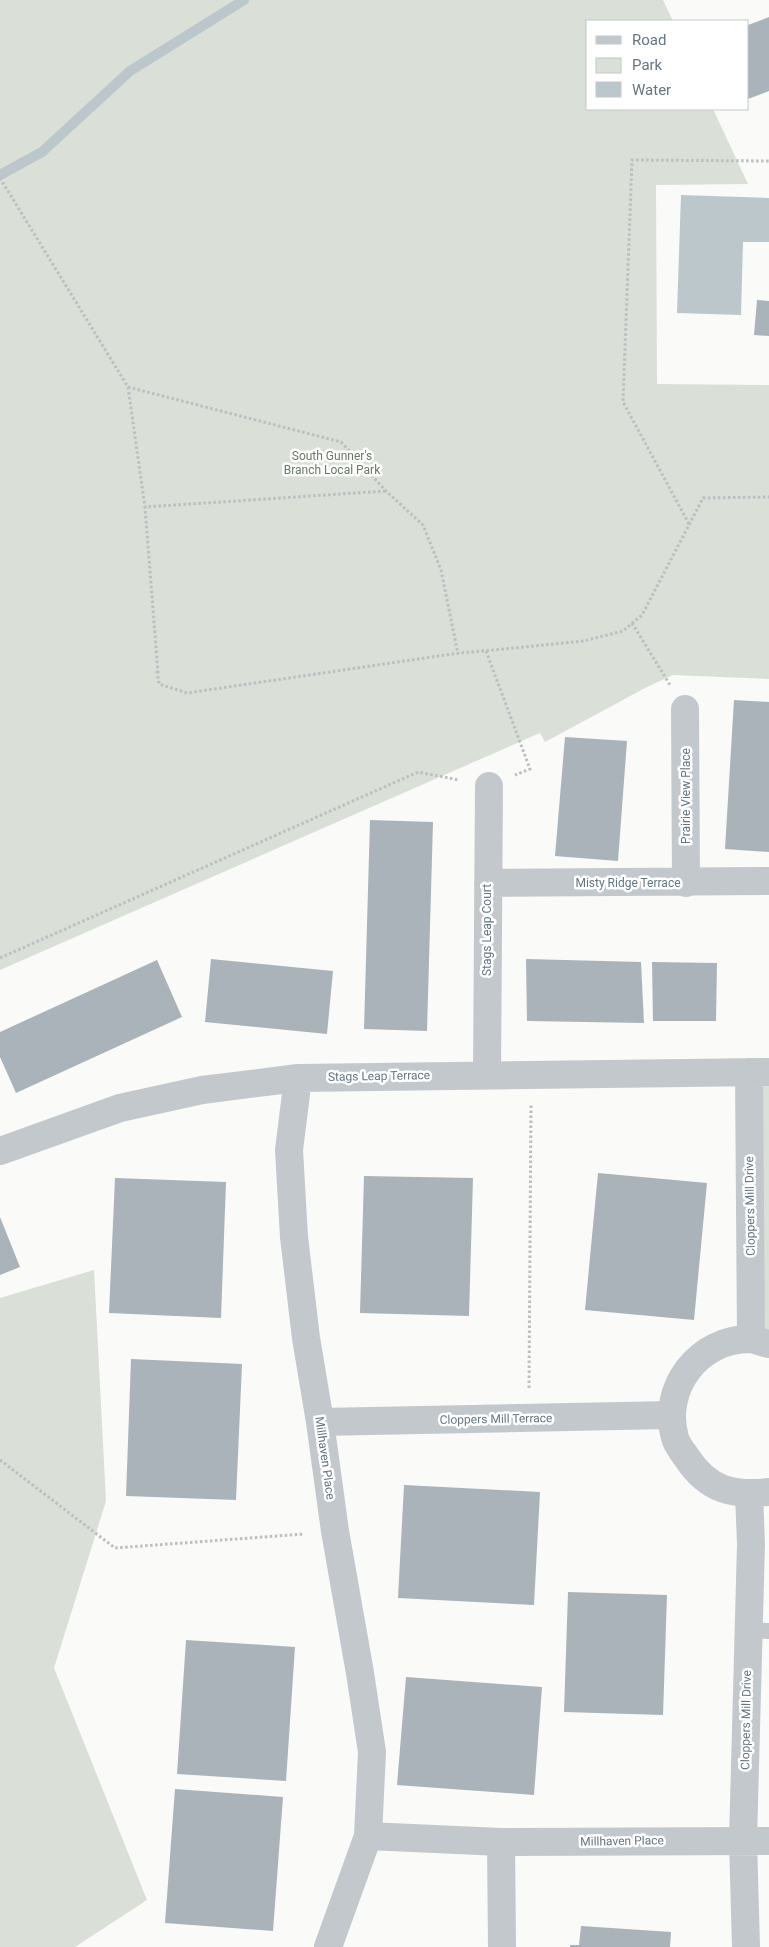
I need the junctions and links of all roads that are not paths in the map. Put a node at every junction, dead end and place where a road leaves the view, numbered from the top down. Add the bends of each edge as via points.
1 (685, 708) road end
2 (489, 786) road end
3 (769, 881) edge
4 (488, 883) junction
5 (686, 883) junction
6 (759, 1072) edge
7 (487, 1074) junction
8 (298, 1078) junction
9 (0, 1151) edge
10 (760, 1342) edge
11 (671, 1415) junction
12 (320, 1422) junction
13 (759, 1493) edge
14 (759, 1630) edge
15 (368, 1836) junction
16 (756, 1841) edge
17 (501, 1842) junction
18 (328, 1947) edge
19 (502, 1947) edge
20 (746, 1947) edge

1 - 5 street, Prairie View Place
2 - 4 street, Stags Leap Court
3 - 5 street, Misty Ridge Terrace
4 - 5 street, Misty Ridge Terrace
4 - 7 street, Stags Leap Court
6 - 7 street, Stags Leap Terrace
6 - 10 street, Cloppers Mill Drive
7 - 8 street, Stags Leap Terrace
8 - 9 street, Stags Leap Terrace via 202,1090 120,1108
8 - 12 street, Millhaven Place via 289,1150 294,1237
10 - 11 street via 727,1343 706,1351 681,1381 674,1395
11 - 12 street, Cloppers Mill Terrace
11 - 13 street via 675,1440 696,1471 711,1484 729,1491
12 - 15 street, Millhaven Place via 372,1752
13 - 14 street, Cloppers Mill Drive via 751,1544
14 - 16 street, Cloppers Mill Drive
15 - 17 street, Millhaven Place
15 - 18 street, Millhaven Place
16 - 17 street, Millhaven Place
16 - 20 street, Cloppers Mill Drive
17 - 19 street

